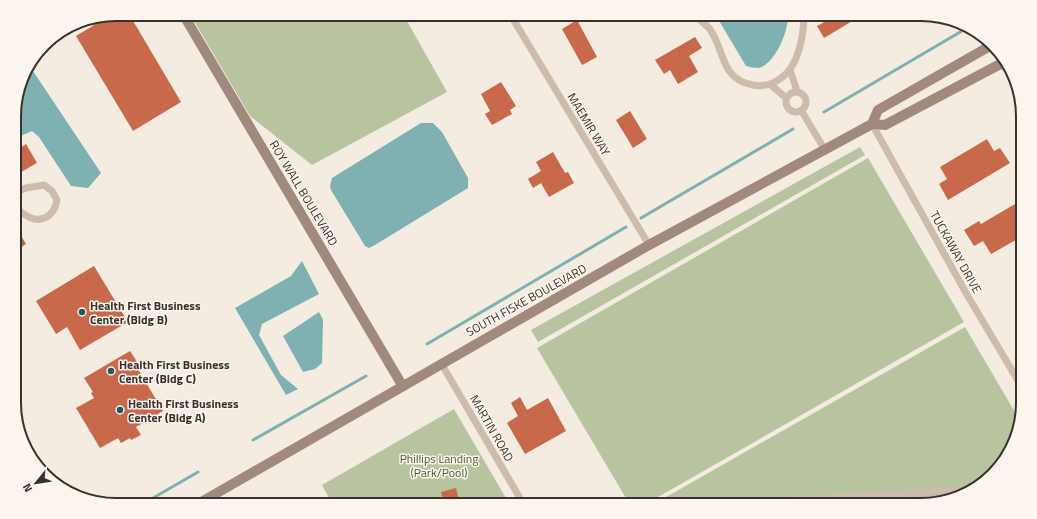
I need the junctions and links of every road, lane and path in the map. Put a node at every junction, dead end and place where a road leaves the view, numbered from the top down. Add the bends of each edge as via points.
1 (188, 21) edge
2 (514, 21) edge
3 (700, 21) edge
4 (803, 21) edge
5 (987, 48) edge
6 (1001, 64) edge
7 (790, 70) junction
8 (770, 84) junction
9 (797, 92) junction
10 (786, 98) junction
11 (801, 110) junction
12 (872, 124) junction
13 (825, 150) junction
14 (21, 190) edge
15 (21, 212) edge
16 (649, 245) junction
17 (441, 363) junction
18 (1016, 376) edge
19 (402, 385) junction
20 (958, 490) edge
21 (208, 498) edge
22 (520, 498) edge
23 (827, 498) edge

1 - 19 main road, ROY WALL BOULEVARD
2 - 16 street, MAEMIR WAY
3 - 8 street via 709,28 726,68 734,77 745,84
4 - 7 street via 802,38
5 - 12 main road, SOUTH FISKE BOULEVARD via 878,110
6 - 12 main road, SOUTH FISKE BOULEVARD via 885,126
7 - 8 street
7 - 9 street
8 - 10 street
9 - 10 street via 790,93
9 - 11 street via 806,99
10 - 11 street via 786,104 790,109 795,112
11 - 13 street
12 - 13 main road, SOUTH FISKE BOULEVARD
12 - 18 street, TUCKAWAY DRIVE via 966,293
13 - 16 main road, SOUTH FISKE BOULEVARD
14 - 15 street via 44,185 52,191 57,200 52,213 43,219 32,218
16 - 17 main road, SOUTH FISKE BOULEVARD
17 - 19 main road, SOUTH FISKE BOULEVARD
17 - 22 street, MARTIN ROAD
19 - 21 main road, SOUTH FISKE BOULEVARD
20 - 23 street

